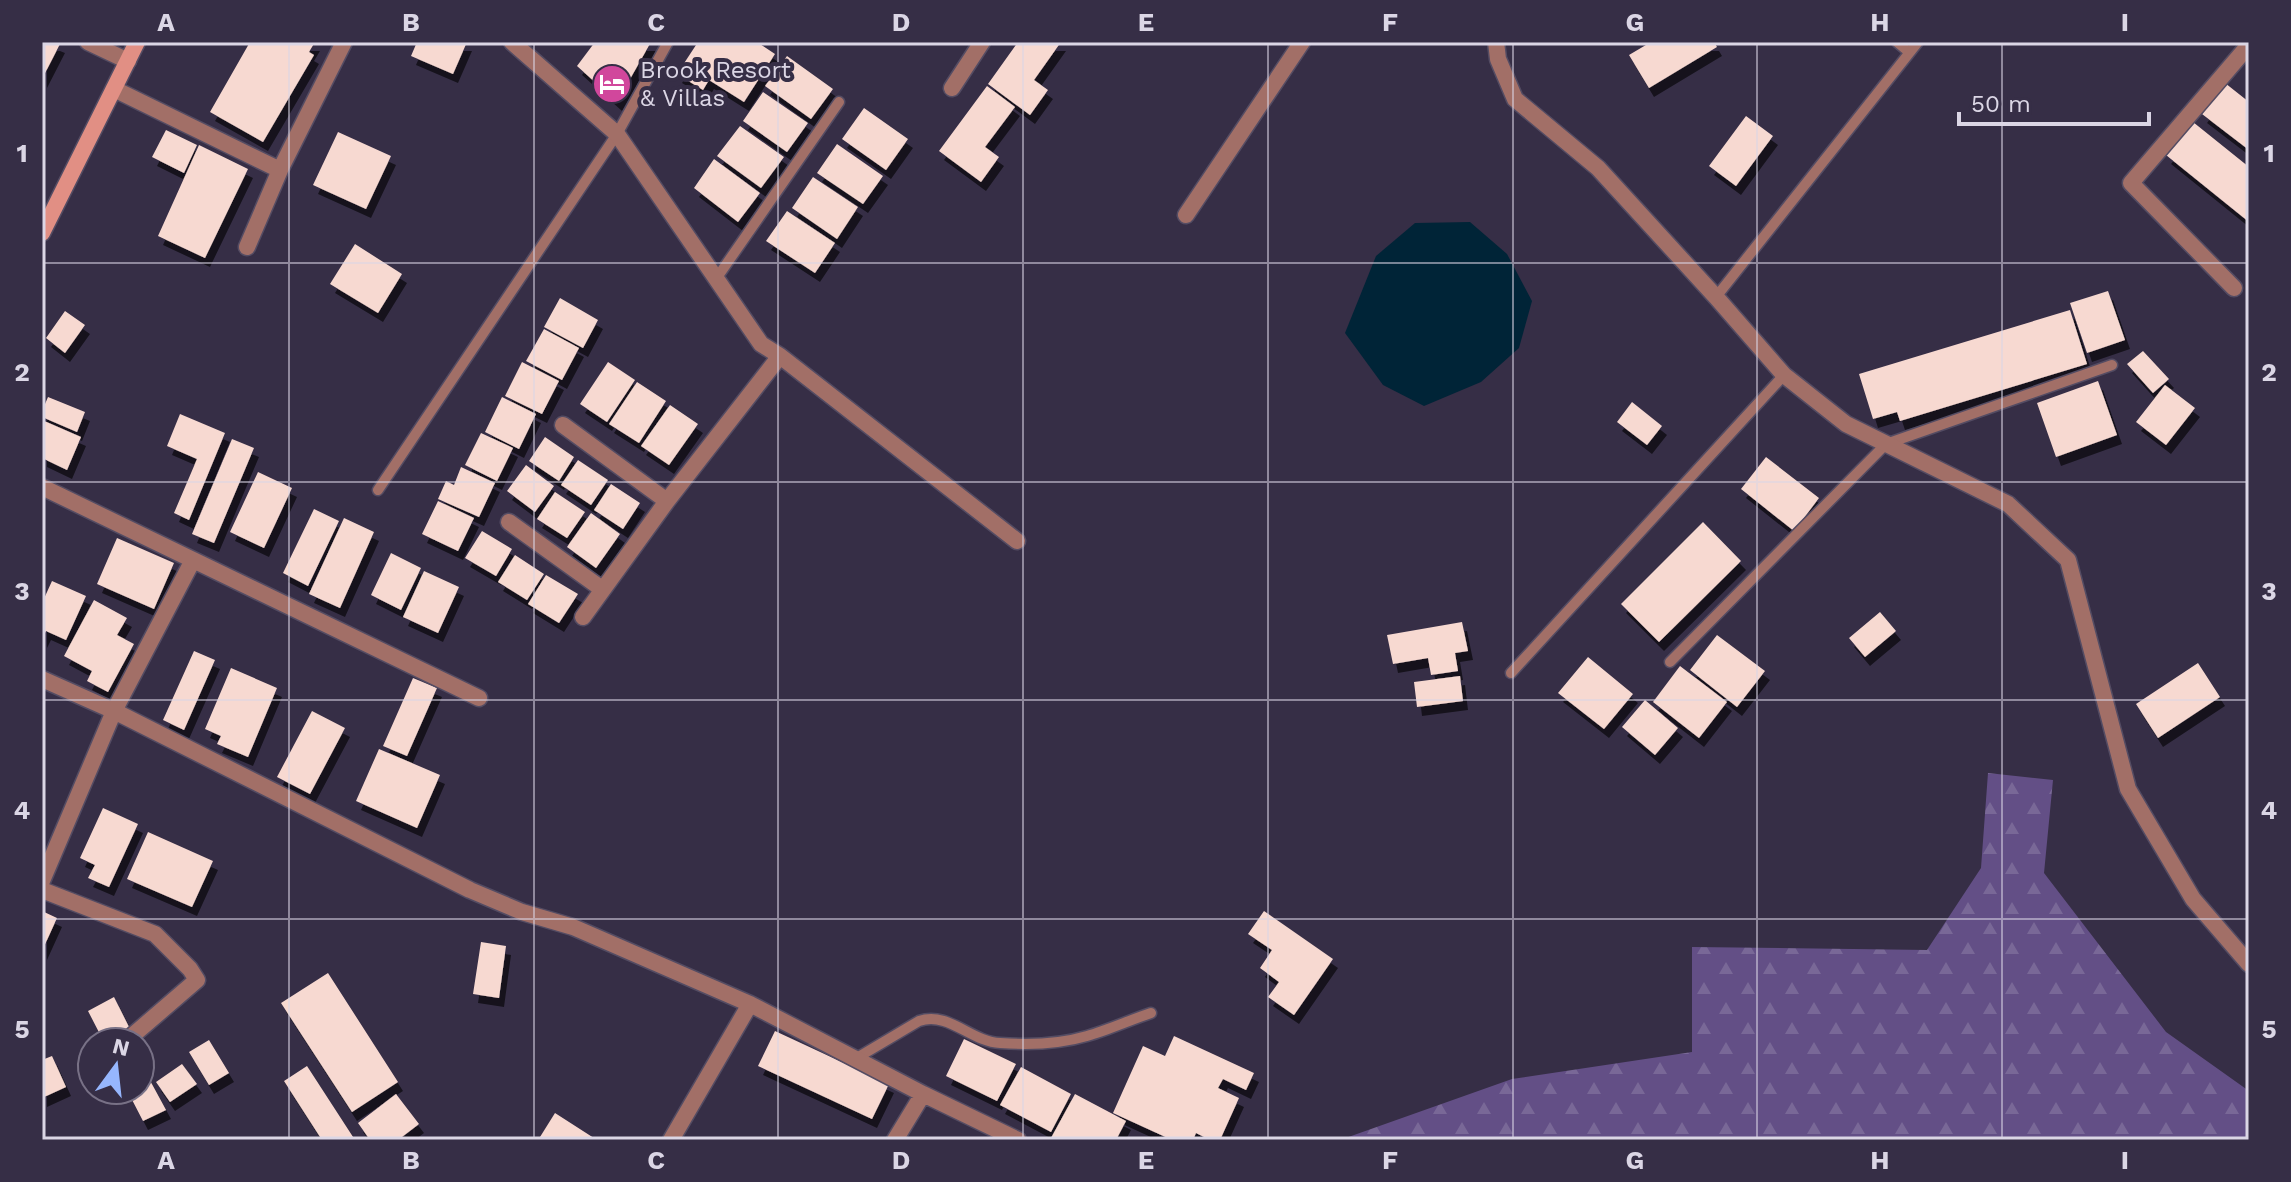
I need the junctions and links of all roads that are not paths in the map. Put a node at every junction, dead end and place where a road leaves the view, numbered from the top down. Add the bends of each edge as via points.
1 (88, 42) edge
2 (137, 42) edge
3 (344, 42) edge
4 (512, 42) edge
5 (668, 42) edge
6 (982, 42) edge
7 (1302, 42) edge
8 (1496, 42) edge
9 (1897, 42) edge
10 (1918, 42) edge
11 (2249, 45) edge
12 (1909, 52) junction
13 (128, 61) junction
14 (952, 88) dead end
15 (114, 89) junction
16 (839, 102) dead end
17 (617, 134) junction
18 (280, 170) junction
19 (1186, 215) dead end
20 (42, 233) edge
21 (247, 247) dead end
22 (716, 279) junction
23 (2234, 288) dead end
24 (1716, 297) junction
25 (780, 356) junction
26 (2112, 365) dead end
27 (1784, 375) junction
28 (563, 425) dead end
29 (1886, 444) junction
30 (42, 487) edge
31 (378, 490) dead end
32 (667, 501) junction
33 (509, 522) dead end
34 (1017, 541) dead end
35 (193, 560) junction
36 (602, 589) junction
37 (583, 617) dead end
38 (1670, 662) dead end
39 (1511, 673) dead end
40 (42, 679) edge
41 (479, 698) dead end
42 (114, 711) junction
43 (42, 881) edge
44 (42, 890) edge
45 (2249, 964) edge
46 (750, 1004) junction
47 (1151, 1013) dead end
48 (144, 1026) edge
49 (855, 1059) junction
50 (923, 1094) junction
51 (671, 1140) edge
52 (895, 1140) edge
53 (1018, 1140) edge

1 - 13 street
2 - 13 main road
3 - 18 street
4 - 17 street
5 - 17 lane
6 - 14 street
7 - 19 street
8 - 24 street via 1515,99 1598,168
9 - 12 lane
10 - 12 lane
11 - 23 street via 2131,183
12 - 24 lane
13 - 15 main road
15 - 18 street
15 - 20 main road
16 - 22 lane
17 - 22 street
17 - 31 lane
18 - 21 street
22 - 25 street via 761,344
24 - 27 street
25 - 32 street
25 - 34 street
26 - 29 lane
27 - 29 street via 1846,424
27 - 39 lane
28 - 32 street
29 - 38 lane
29 - 45 street via 2008,504 2068,560 2128,789 2193,899
30 - 35 street
32 - 36 street
33 - 36 street
35 - 41 street
35 - 42 street
36 - 37 street
40 - 42 street
42 - 43 street
42 - 46 street via 470,890 573,927
44 - 48 street via 155,934 190,969 197,980
46 - 49 street
46 - 51 street
47 - 49 lane via 1085,1036 1031,1043 975,1038 929,1018
49 - 50 street
50 - 52 street
50 - 53 street

